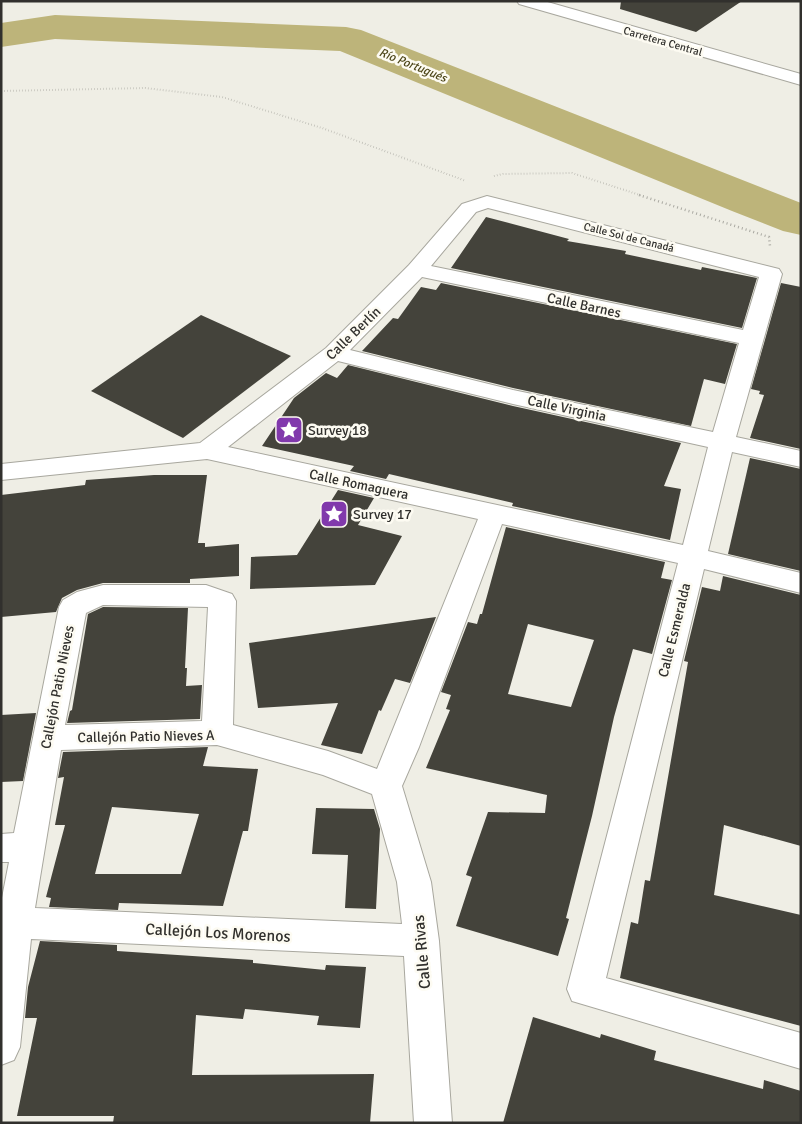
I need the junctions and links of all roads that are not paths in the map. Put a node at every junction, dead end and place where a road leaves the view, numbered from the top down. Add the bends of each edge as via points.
1 (526, 1) edge
2 (801, 80) edge
3 (487, 202) joint
4 (418, 270) junction
5 (771, 274) joint
6 (751, 339) junction
7 (334, 353) junction
8 (722, 442) junction
9 (207, 451) junction
10 (801, 459) edge
11 (1, 472) edge
12 (493, 514) junction
13 (692, 557) junction
14 (801, 583) edge
15 (217, 733) junction
16 (47, 738) junction
17 (386, 786) junction
18 (15, 847) edge
19 (15, 923) junction
20 (421, 942) junction
21 (1, 1048) edge
22 (801, 1051) edge
23 (433, 1123) edge

1 - 2 street, Carretera Central
3 - 4 street, Calle Berlín via 469,208
3 - 5 street, Calle Sol de Canadá
4 - 6 street, Calle Barnes
4 - 7 street, Calle Berlín
5 - 6 street, Calle Esmeralda
6 - 8 street, Calle Esmeralda
7 - 8 street, Calle Virginia via 513,397
7 - 9 street, Calle Berlín
8 - 10 street, Calle Virginia
8 - 13 street, Calle Esmeralda
9 - 11 street, Calle Romaguera
9 - 12 street, Calle Romaguera
12 - 13 street, Calle Romaguera
12 - 17 street
13 - 14 street, Calle Romaguera
13 - 22 street, Calle Esmeralda via 585,988
15 - 16 street, Callejón Patio Nieves A
15 - 16 street, Callejón Patio Nieves via 222,601 206,595 103,595 73,607
15 - 17 street, Callejón Patio Nieves A via 328,764
16 - 18 street, Callejón Patio Nieves
17 - 20 street, Calle Rivas via 414,882
18 - 19 street, Callejón Patio Nieves
19 - 20 street, Callejón Los Morenos
19 - 21 street, Callejón Patio Nieves
20 - 23 street, Calle Rivas

